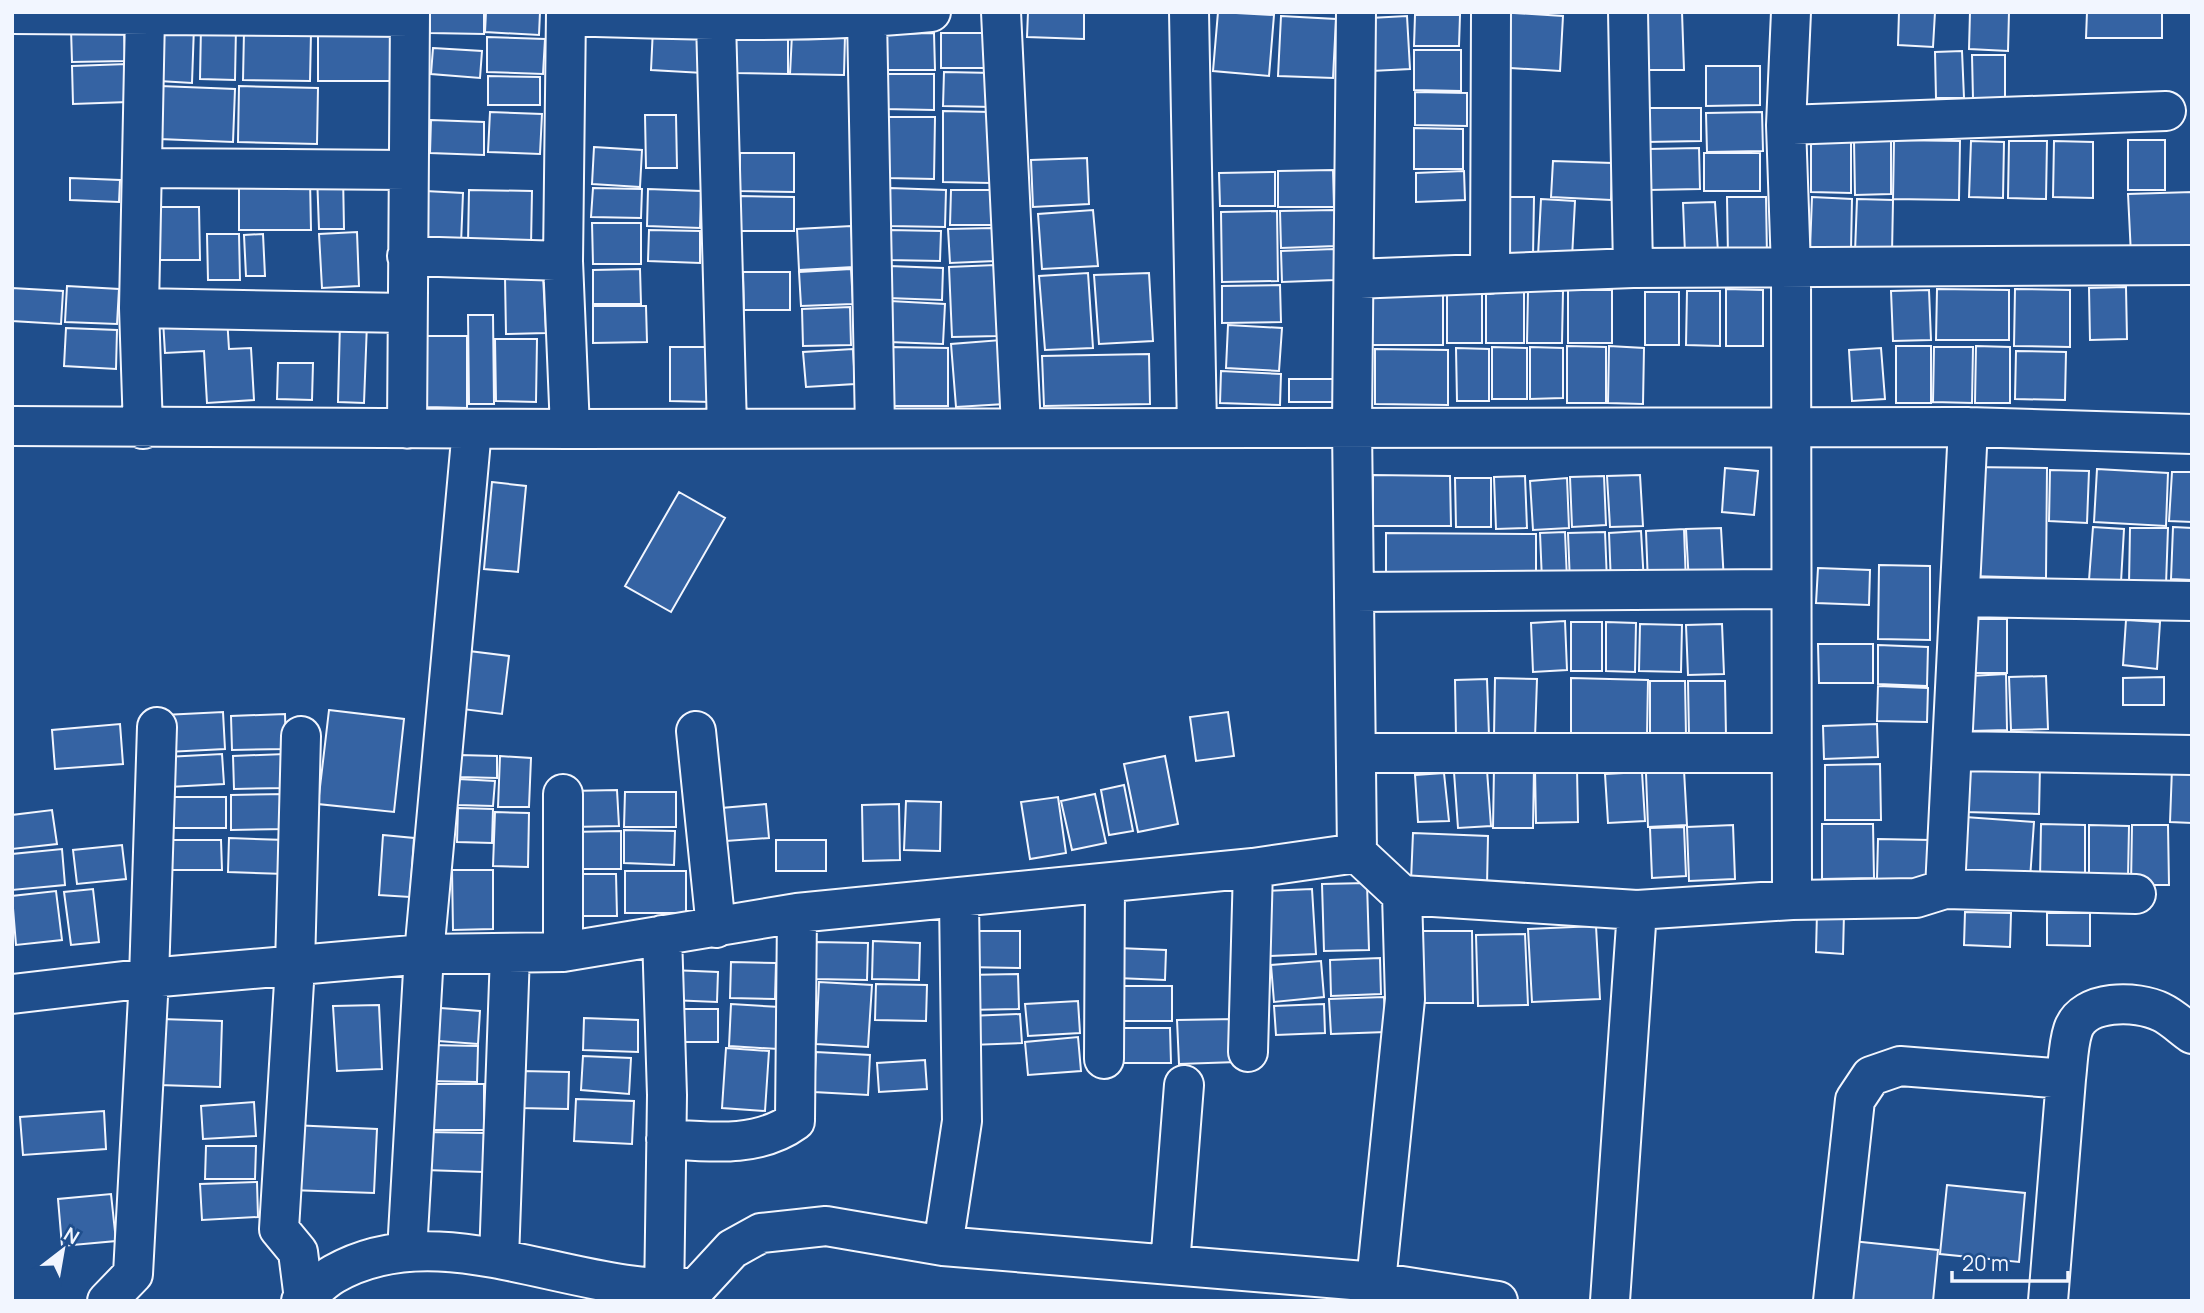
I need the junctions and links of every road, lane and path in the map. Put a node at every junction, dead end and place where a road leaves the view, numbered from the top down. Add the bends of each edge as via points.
1 (932, 12) edge
2 (1001, 12) edge
3 (1189, 12) edge
4 (1356, 12) edge
5 (1492, 12) edge
6 (1628, 12) edge
7 (1791, 12) edge
8 (12, 14) edge
9 (566, 14) edge
10 (410, 15) edge
11 (145, 16) junction
12 (867, 18) junction
13 (716, 21) junction
14 (2166, 111) dead end
15 (1786, 125) junction
16 (142, 168) junction
17 (406, 170) junction
18 (407, 257) junction
19 (563, 261) junction
20 (2192, 265) edge
21 (1633, 268) junction
22 (1791, 268) junction
23 (1490, 274) junction
24 (1354, 279) junction
25 (139, 308) junction
26 (405, 313) junction
27 (12, 426) edge
28 (1352, 426) junction
29 (1021, 427) junction
30 (1197, 427) junction
31 (1791, 427) junction
32 (1968, 427) junction
33 (727, 428) junction
34 (875, 428) junction
35 (143, 429) junction
36 (407, 429) junction
37 (472, 429) junction
38 (570, 429) junction
39 (2192, 434) edge
40 (1791, 589) junction
41 (1355, 592) junction
42 (1960, 597) junction
43 (2192, 601) edge
44 (157, 727) dead end
45 (696, 731) dead end
46 (301, 736) dead end
47 (1953, 751) junction
48 (1358, 753) junction
49 (1791, 753) junction
50 (2192, 755) edge
51 (563, 793) dead end
52 (1357, 853) junction
53 (1253, 868) junction
54 (1105, 883) junction
55 (1945, 889) junction
56 (2136, 894) dead end
57 (1402, 895) junction
58 (959, 900) junction
59 (1792, 900) junction
60 (1637, 910) junction
61 (797, 914) junction
62 (716, 928) junction
63 (662, 935) junction
64 (563, 952) junction
65 (424, 954) junction
66 (510, 954) junction
67 (295, 966) junction
68 (149, 978) junction
69 (12, 994) edge
70 (2192, 1034) edge
71 (1248, 1052) dead end
72 (1104, 1059) dead end
73 (2066, 1079) junction
74 (1185, 1085) dead end
75 (666, 1139) junction
76 (943, 1247) junction
77 (407, 1252) junction
78 (499, 1259) junction
79 (1170, 1265) junction
80 (1376, 1282) junction
81 (664, 1296) edge
82 (302, 1300) edge
83 (107, 1301) edge
84 (1498, 1301) edge
85 (1610, 1301) edge
86 (1833, 1301) edge
87 (2048, 1301) edge

1 - 12 street
2 - 29 street
3 - 30 street
4 - 24 street
5 - 23 street
6 - 21 street
7 - 15 street
8 - 11 street
9 - 13 street
9 - 19 street
10 - 11 street
10 - 17 street
11 - 16 street
12 - 13 street
12 - 34 street
13 - 33 street
14 - 15 street
15 - 22 street
16 - 17 street
16 - 25 street
17 - 18 street
18 - 19 street
18 - 26 street
19 - 38 street
20 - 22 street
21 - 22 street
21 - 23 street
22 - 31 street
23 - 24 street
24 - 28 street
25 - 26 street
25 - 35 street
26 - 36 street
27 - 35 street
28 - 30 street
28 - 31 street
28 - 41 street
29 - 30 street
29 - 34 street
31 - 32 street
31 - 40 street
32 - 39 street
32 - 42 street
33 - 34 street
33 - 38 street
35 - 36 street
36 - 37 street
37 - 38 street
37 - 65 street
40 - 41 street
40 - 49 street
41 - 48 street
42 - 43 street
42 - 47 street
44 - 68 street
45 - 62 street
46 - 67 street
47 - 50 street
47 - 55 street
48 - 49 street
48 - 52 street
49 - 59 street
51 - 64 street
52 - 53 street
52 - 57 street
53 - 54 street
53 - 71 street
54 - 58 street
54 - 72 street
55 - 56 street
55 - 59 street via 1916,898
57 - 60 street
57 - 80 street via 1405,999
58 - 61 street
58 - 76 street via 962,1122
59 - 60 street
60 - 85 street
61 - 62 street
61 - 75 street via 795,1121 779,1133 724,1143
62 - 63 street
63 - 64 street
63 - 75 street
64 - 66 street
65 - 66 street
65 - 67 street
65 - 77 street
66 - 78 street
67 - 68 street
67 - 82 street via 279,1229 299,1252
68 - 69 street
68 - 83 street via 133,1274
70 - 73 street via 2161,1012 2139,1005 2097,1007 2073,1029
73 - 86 street via 1900,1066 1871,1076 1856,1100
73 - 87 street
74 - 79 street
75 - 81 street
76 - 79 street
76 - 81 street via 826,1226 761,1233 732,1249 697,1287
77 - 78 street
77 - 82 street via 335,1273
78 - 81 street
79 - 80 street
80 - 84 street

